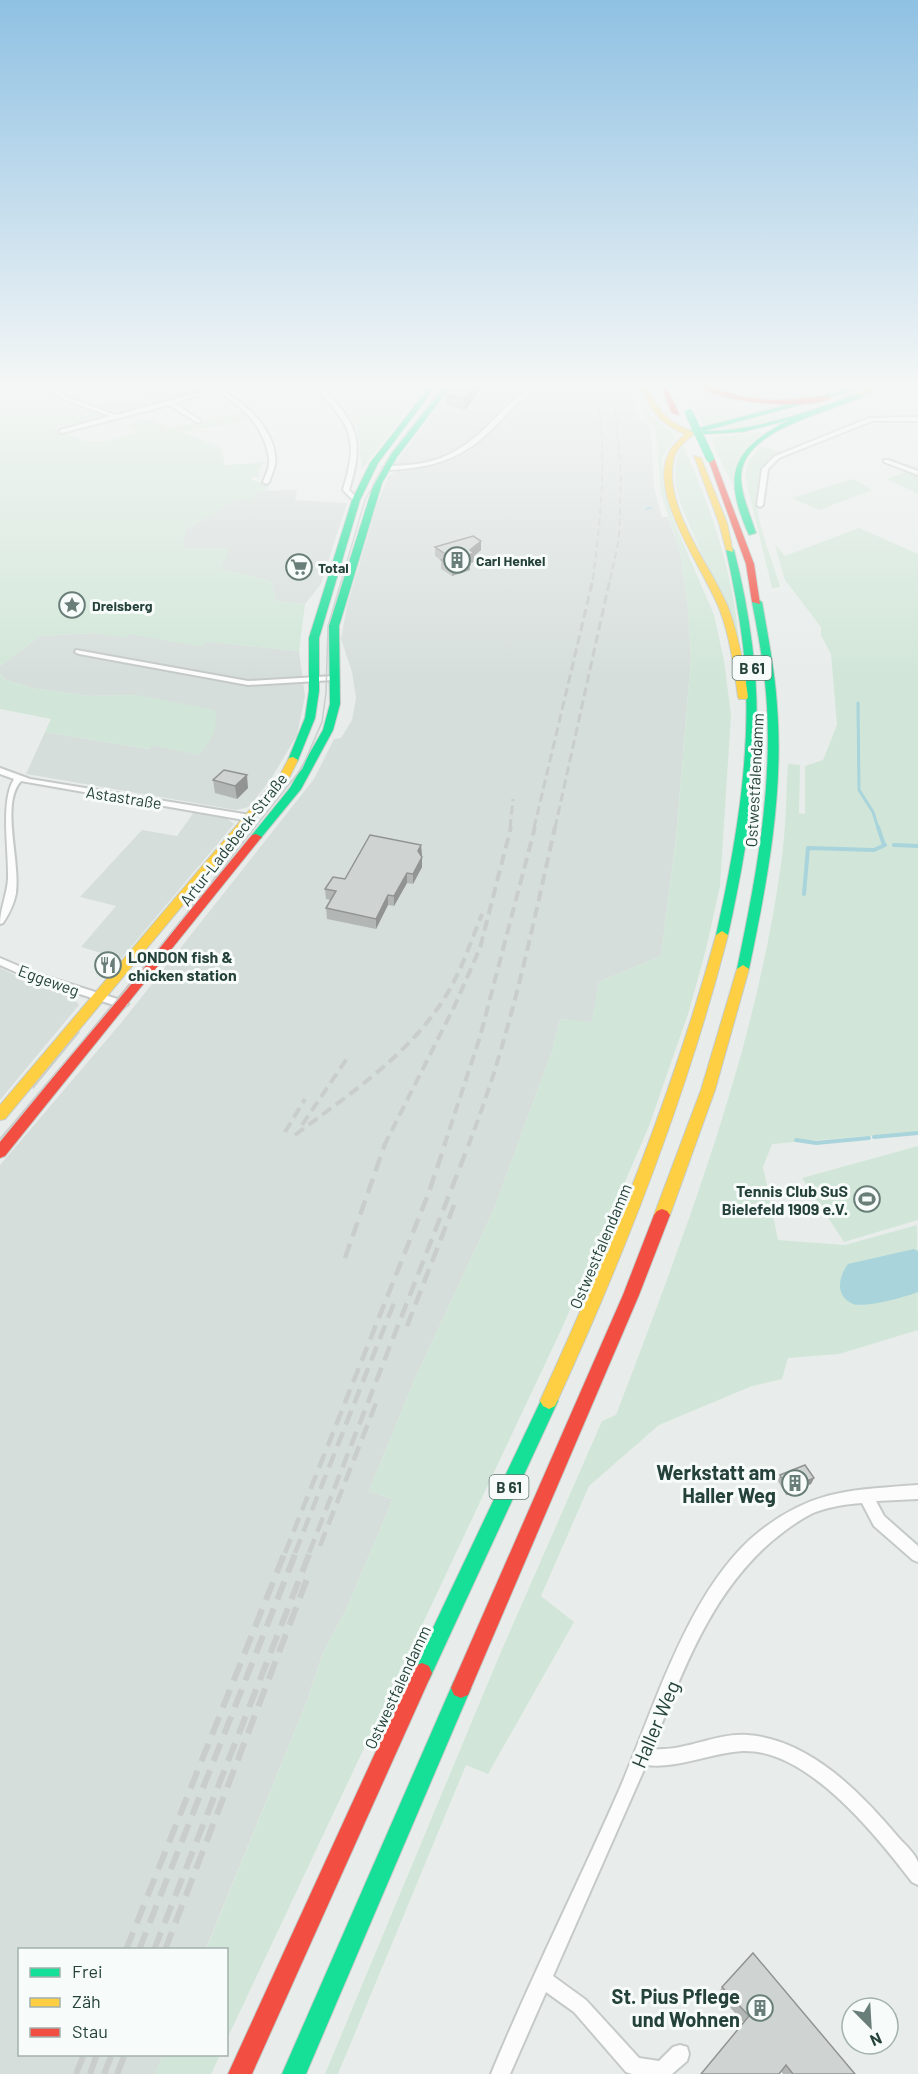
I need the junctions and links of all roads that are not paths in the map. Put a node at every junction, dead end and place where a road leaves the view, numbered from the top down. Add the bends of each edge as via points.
1 (349, 483) edge
2 (364, 483) edge
3 (380, 483) edge
4 (672, 483) edge
5 (710, 483) edge
6 (715, 483) edge
7 (740, 483) edge
8 (763, 483) edge
9 (356, 500) junction
10 (760, 505) dead end
11 (80, 652) dead end
12 (770, 655) junction
13 (334, 678) junction
14 (313, 679) junction
15 (0, 771) edge
16 (20, 778) junction
17 (250, 818) junction
18 (735, 884) junction
19 (0, 921) edge
20 (0, 961) edge
21 (99, 997) junction
22 (123, 1004) junction
23 (5, 1104) edge
24 (0, 1115) edge
25 (0, 1152) edge
26 (918, 1491) edge
27 (866, 1497) junction
28 (918, 1555) edge
29 (642, 1756) junction
30 (918, 1876) edge
31 (543, 1979) junction
32 (680, 2054) dead end
33 (240, 2074) edge
34 (294, 2074) edge
35 (500, 2074) edge
36 (652, 2074) edge

1 - 9 street via 346,492
2 - 9 main road, Artur-Ladebeck-Straße
3 - 13 main road, Artur-Ladebeck-Straße via 338,610 332,647
4 - 18 main road, B 61 via 688,535 726,616 741,680 745,712 743,785 734,852
5 - 18 main road, Ostwestfalendamm / B 61 via 735,558 751,655 751,786
6 - 12 main road, Ostwestfalendamm / B 61 via 750,562
7 - 12 main road via 768,594 773,632
8 - 10 street
9 - 14 main road, Artur-Ladebeck-Straße via 317,626
11 - 14 street via 248,683
12 - 34 main road, Ostwestfalendamm / B 61 via 775,746 765,859 743,970 690,1144 631,1295
13 - 14 street
13 - 22 main road, Artur-Ladebeck-Straße via 336,693 331,720 309,768
14 - 17 main road, Artur-Ladebeck-Straße via 313,708 299,749 286,774
15 - 16 street, Astastraße
16 - 17 street, Astastraße
16 - 19 street via 8,799 13,892
17 - 21 main road, Artur-Ladebeck-Straße
18 - 33 main road, Ostwestfalendamm / B 61 via 694,1044 657,1151 600,1290 304,1927
20 - 21 street, Eggeweg
21 - 22 street
21 - 23 main road, Artur-Ladebeck-Straße
22 - 25 main road, Artur-Ladebeck-Straße
23 - 24 main road, Artur-Ladebeck-Straße
26 - 27 street, Haller Weg
27 - 28 street via 879,1521
27 - 29 street, Haller Weg via 834,1501 799,1513 757,1545 729,1575 702,1615
29 - 30 street via 659,1760 677,1758 703,1749 748,1743 798,1758 867,1815
29 - 31 street, Haller Weg
31 - 35 street, Haller Weg
31 - 36 street via 579,2006 633,2065
32 - 36 street via 670,2067

